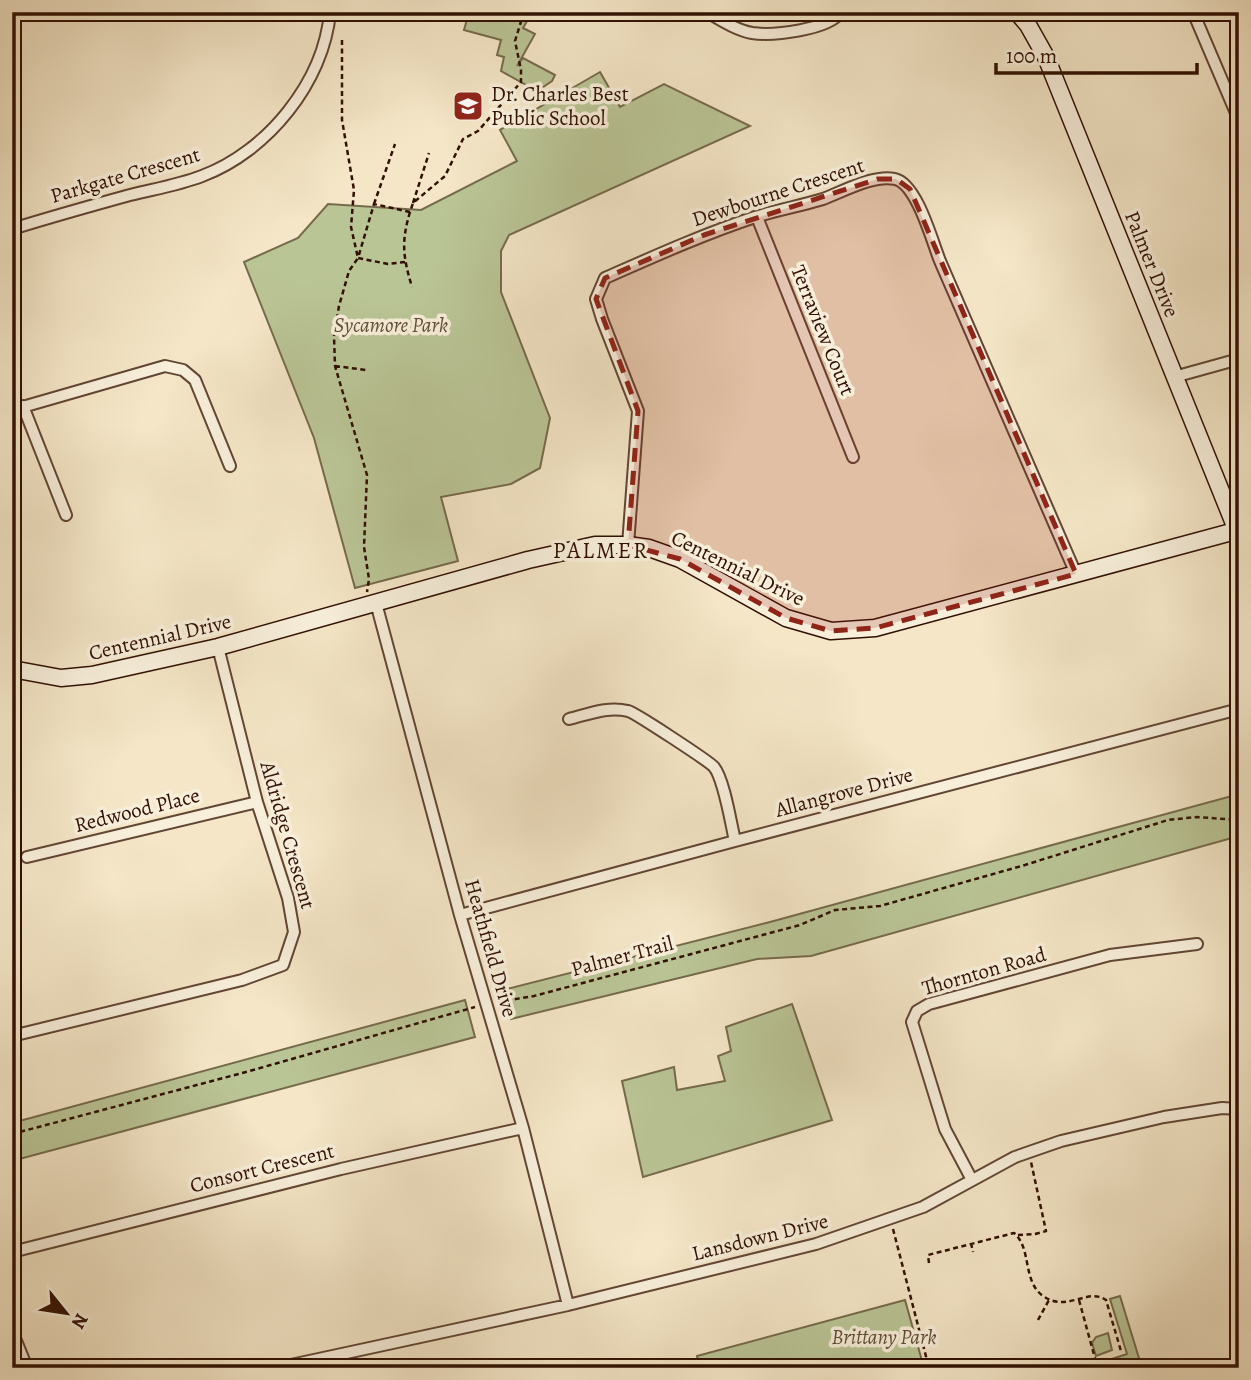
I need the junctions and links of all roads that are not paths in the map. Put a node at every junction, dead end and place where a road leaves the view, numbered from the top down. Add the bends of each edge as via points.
1 (330, 12) edge
2 (707, 12) edge
3 (841, 12) edge
4 (1017, 12) edge
5 (1207, 12) edge
6 (1194, 15) edge
7 (1239, 120) edge
8 (757, 217) junction
9 (12, 229) edge
10 (1239, 359) edge
11 (1174, 377) junction
12 (18, 408) edge
13 (853, 457) dead end
14 (230, 466) dead end
15 (66, 515) dead end
16 (1238, 532) edge
17 (628, 545) junction
18 (1076, 574) junction
19 (370, 605) junction
20 (218, 647) junction
21 (12, 669) edge
22 (1239, 709) edge
23 (569, 719) dead end
24 (257, 802) junction
25 (735, 841) junction
26 (27, 857) dead end
27 (460, 915) junction
28 (1197, 944) dead end
29 (12, 1036) edge
30 (1239, 1109) edge
31 (523, 1128) junction
32 (972, 1180) junction
33 (12, 1252) edge
34 (568, 1305) junction
35 (12, 1331) edge
36 (27, 1368) edge
37 (277, 1368) edge

1 - 9 street, Parkgate Crescent via 328,33 312,76 263,138 239,156 203,176
2 - 3 street via 750,33 767,34 823,24
4 - 11 street, Palmer Drive via 1046,57
5 - 6 street
6 - 7 street
8 - 13 street, Terraview Court
8 - 17 street, Dewbourne Crescent via 606,278 599,289 596,299 602,319 638,411
8 - 18 street, Dewbourne Crescent via 878,179 896,179 910,188
10 - 11 street
11 - 16 street, Palmer Drive
12 - 14 street via 165,366 183,370 195,380
12 - 15 street
16 - 18 street, Centennial Drive
17 - 18 street, Centennial Drive via 680,559 786,618 831,631 875,628
17 - 19 street, Centennial Drive via 595,545 528,560
19 - 20 street, Centennial Drive
19 - 27 street, Heathfield Drive
20 - 21 street, Centennial Drive via 92,675 61,678
20 - 24 street, Aldridge Crescent
22 - 25 street, Allangrove Drive
23 - 25 street via 608,709 631,711 715,768
24 - 26 street, Redwood Place
24 - 29 street, Aldridge Crescent via 288,898 294,932 283,965 242,980
25 - 27 street, Allangrove Drive
27 - 31 street, Heathfield Drive
28 - 32 street, Thornton Road via 1110,955 917,1011 912,1022 945,1129
30 - 32 street, Lansdown Drive via 1164,1117 1061,1141
31 - 33 street, Consort Crescent
31 - 34 street, Heathfield Drive
32 - 34 street, Lansdown Drive via 923,1207 816,1244
34 - 37 street, Lansdown Drive
35 - 36 street

